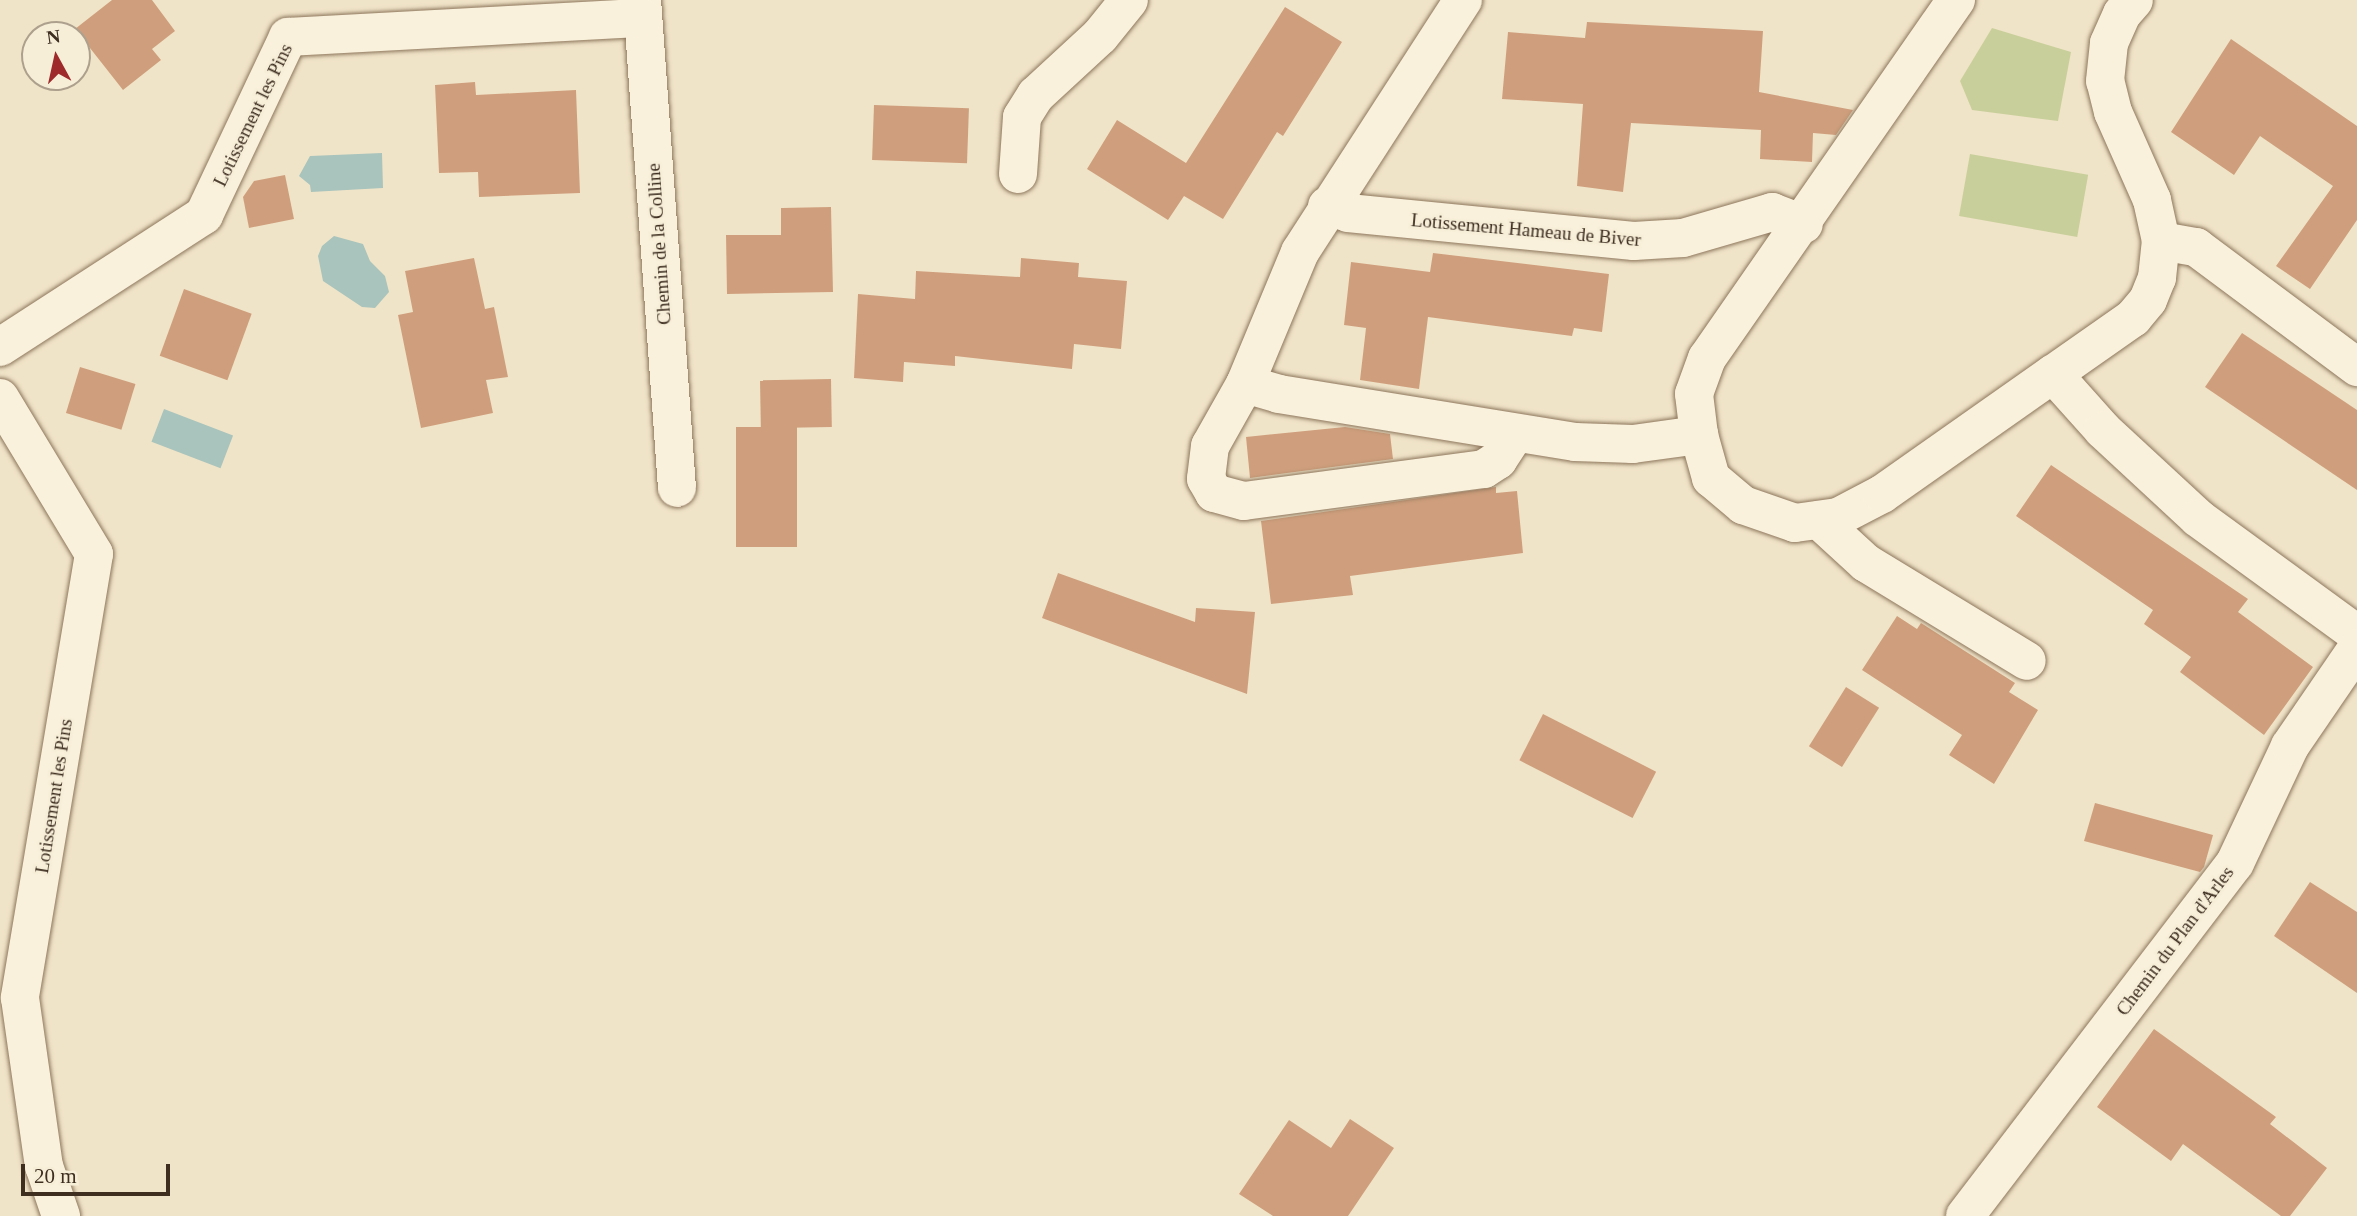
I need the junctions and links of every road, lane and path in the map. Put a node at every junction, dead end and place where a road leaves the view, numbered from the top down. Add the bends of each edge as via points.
1 (1129, 0) edge
2 (1463, 0) edge
3 (1956, 0) edge
4 (2134, 0) edge
5 (642, 9) edge
6 (1018, 174) dead end
7 (1327, 206) junction
8 (1804, 224) junction
9 (2161, 241) junction
10 (0, 347) edge
11 (2357, 368) edge
12 (2053, 374) junction
13 (1245, 384) junction
14 (0, 398) edge
15 (1514, 435) junction
16 (1699, 435) junction
17 (677, 488) dead end
18 (1819, 520) junction
19 (2357, 634) edge
20 (2357, 648) edge
21 (2027, 661) dead end
22 (61, 1216) edge
23 (1965, 1216) edge

1 - 6 street via 1100,36 1036,95 1022,117
2 - 7 street
3 - 8 street
4 - 9 street via 2122,13 2109,43 2105,81 2113,112 2152,200
5 - 10 street, Lotissement les Pins via 288,37 204,215
5 - 17 street, Chemin de la Colline
7 - 8 street, Lotissement Hameau de Biver via 1348,214 1634,241 1683,239 1772,212
7 - 13 street via 1300,252
8 - 16 street via 1707,358 1694,394
9 - 11 street via 2196,247
9 - 12 street via 2158,278 2148,300 2133,318
12 - 18 street via 1882,494 1838,517
12 - 19 street via 2102,430 2198,518
13 - 15 street
13 - 15 street via 1206,462 1206,479 1214,493 1228,499 1244,501 1484,469 1498,460
14 - 22 street, Lotissement les Pins via 94,554 20,998 44,1166
15 - 16 street via 1633,444
16 - 18 street via 1711,478 1743,505 1795,523
18 - 21 street via 1866,563
20 - 23 street, Chemin du Plan d'Arles via 2290,746 2235,863

